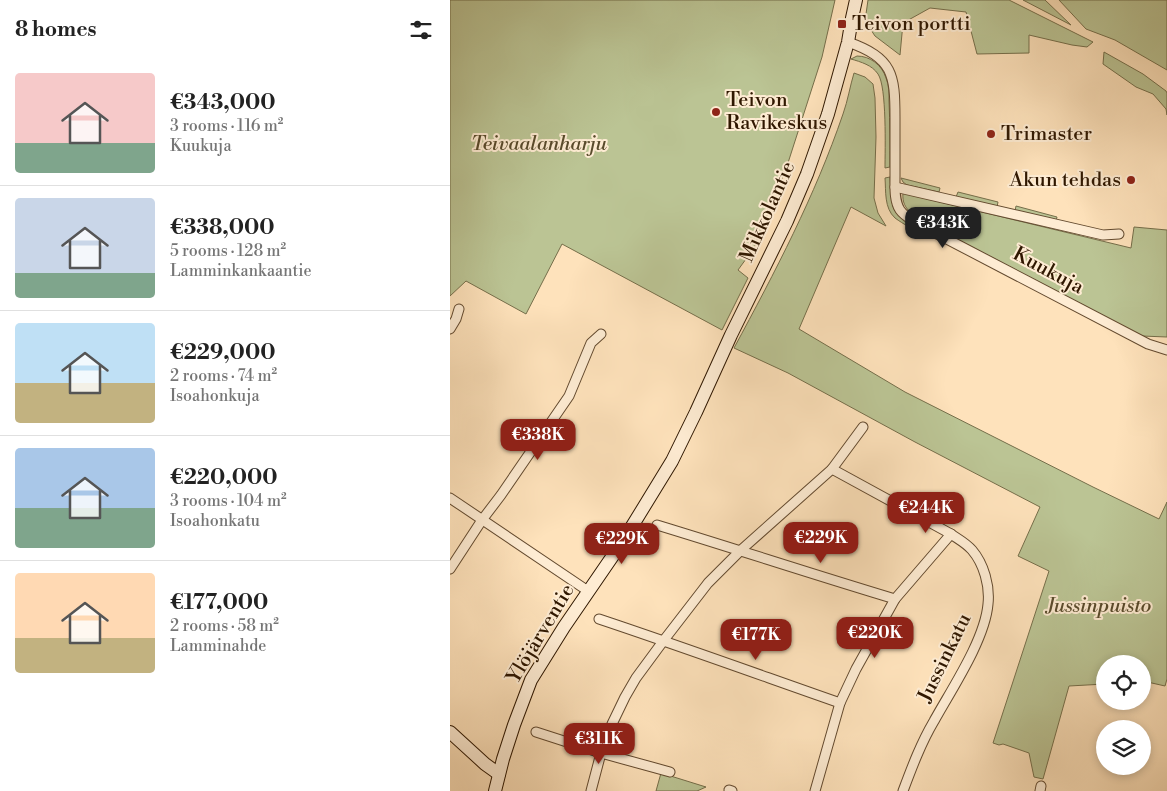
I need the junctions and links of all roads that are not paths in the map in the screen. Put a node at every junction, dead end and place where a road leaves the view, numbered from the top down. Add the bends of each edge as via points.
1 (856, 0) edge
2 (848, 42) junction
3 (895, 187) junction
4 (1119, 234) dead end
5 (459, 309) dead end
6 (450, 329) edge
7 (601, 334) dead end
8 (725, 348) joint
9 (1167, 350) edge
10 (863, 427) dead end
11 (832, 469) junction
12 (450, 498) edge
13 (482, 520) junction
14 (657, 525) dead end
15 (951, 534) junction
16 (741, 550) junction
17 (450, 569) edge
18 (588, 591) junction
19 (895, 599) junction
20 (599, 619) dead end
21 (664, 640) junction
22 (840, 703) junction
23 (450, 732) edge
24 (536, 732) dead end
25 (601, 753) junction
26 (670, 772) dead end
27 (500, 774) junction
28 (495, 791) edge
29 (591, 791) edge
30 (815, 791) edge
31 (903, 791) edge

1 - 2 main road, Mikkolantie
2 - 3 street, Kuukuja via 875,55 884,62 892,76 895,92
2 - 8 main road, Mikkolantie via 807,174
3 - 4 street via 1102,235
3 - 9 street, Kuukuja via 899,208 918,224 1148,344
5 - 6 street
7 - 13 street via 591,343 569,396
8 - 18 main road, Ylöjärventie via 672,461
10 - 11 street
11 - 15 street, Jussinkatu
11 - 16 street
12 - 13 street
13 - 17 street
13 - 18 street
14 - 16 street
15 - 19 street
15 - 31 street, Jussinkatu via 967,545 979,560 988,587 988,609 973,651 922,744
16 - 19 street
16 - 21 street via 708,583
18 - 27 main road, Ylöjärventie via 531,680
19 - 22 street
20 - 21 street
21 - 22 street
21 - 25 street via 625,697
22 - 30 street
23 - 27 main road
24 - 25 street
25 - 26 street
25 - 29 street
27 - 28 main road, Ylöjärventie

